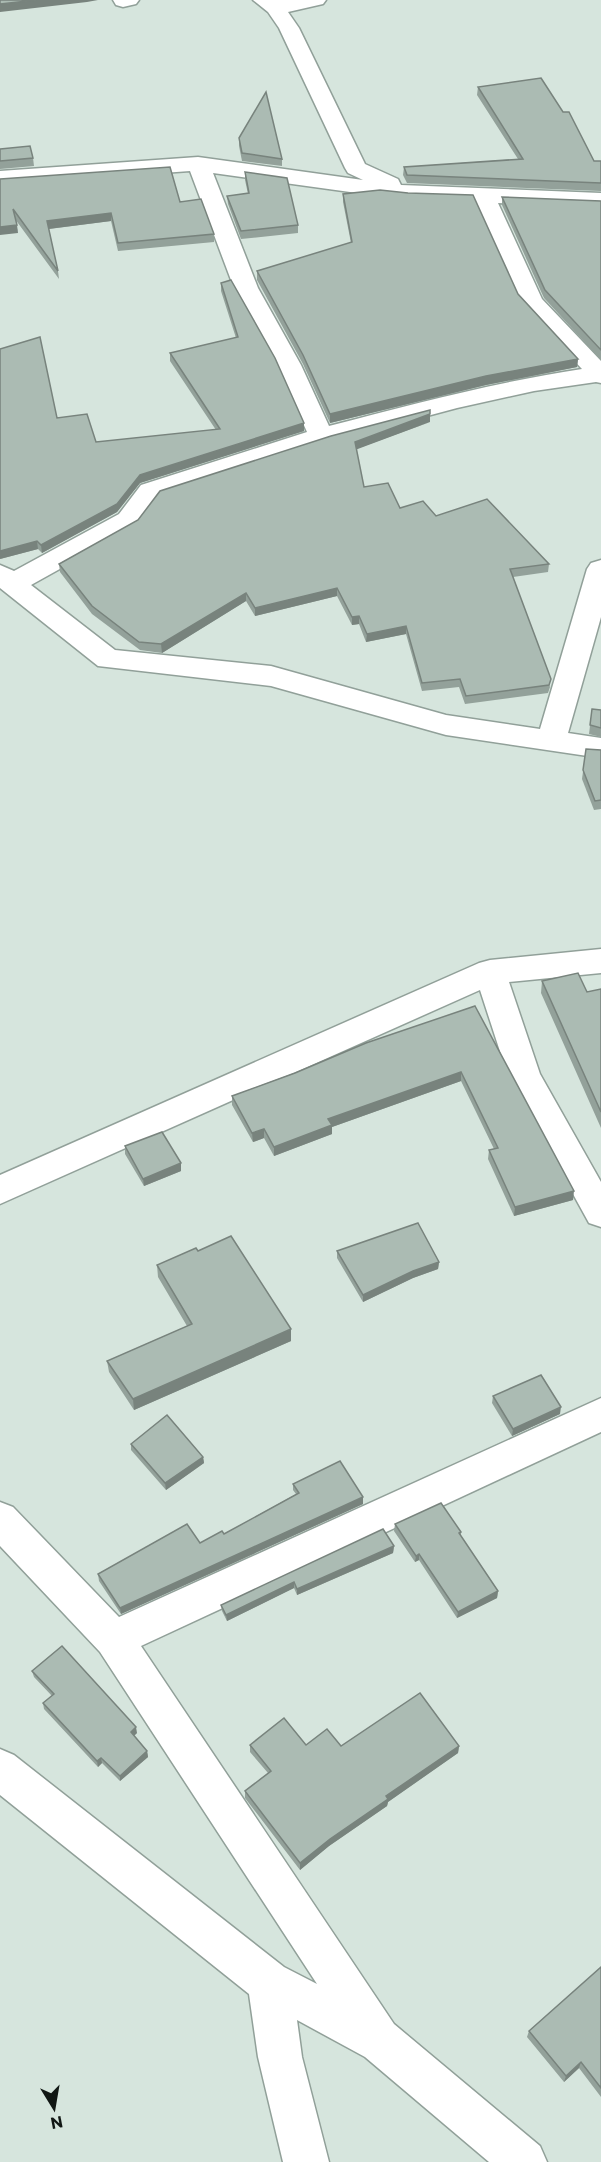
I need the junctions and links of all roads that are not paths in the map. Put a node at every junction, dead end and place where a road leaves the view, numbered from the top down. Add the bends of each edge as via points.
1 (316, 0) edge
2 (269, 4) edge
3 (198, 164) junction
4 (0, 178) edge
5 (408, 193) junction
6 (482, 194) junction
7 (601, 200) edge
8 (601, 375) edge
9 (321, 436) junction
10 (601, 568) edge
11 (7, 578) edge
12 (551, 741) junction
13 (601, 748) edge
14 (601, 961) edge
15 (490, 972) junction
16 (0, 1190) edge
17 (601, 1213) edge
18 (601, 1414) edge
19 (0, 1520) edge
20 (114, 1639) junction
21 (0, 1769) edge
22 (269, 1982) junction
23 (381, 2041) junction
24 (306, 2162) edge
25 (524, 2162) edge

1 - 2 street
2 - 5 street via 289,28 356,168
3 - 4 street
3 - 5 street
3 - 9 street via 246,288 289,365
5 - 6 street
6 - 7 street
6 - 8 street via 531,302
8 - 9 street via 454,401
9 - 11 street via 150,491 128,520
10 - 12 street
11 - 12 street via 108,659 271,676 446,725
12 - 13 street
14 - 15 street
15 - 16 street
15 - 17 street via 524,1076
18 - 20 street
19 - 20 street
20 - 23 street
21 - 22 street
22 - 23 street
22 - 24 street via 280,2057
23 - 25 street

